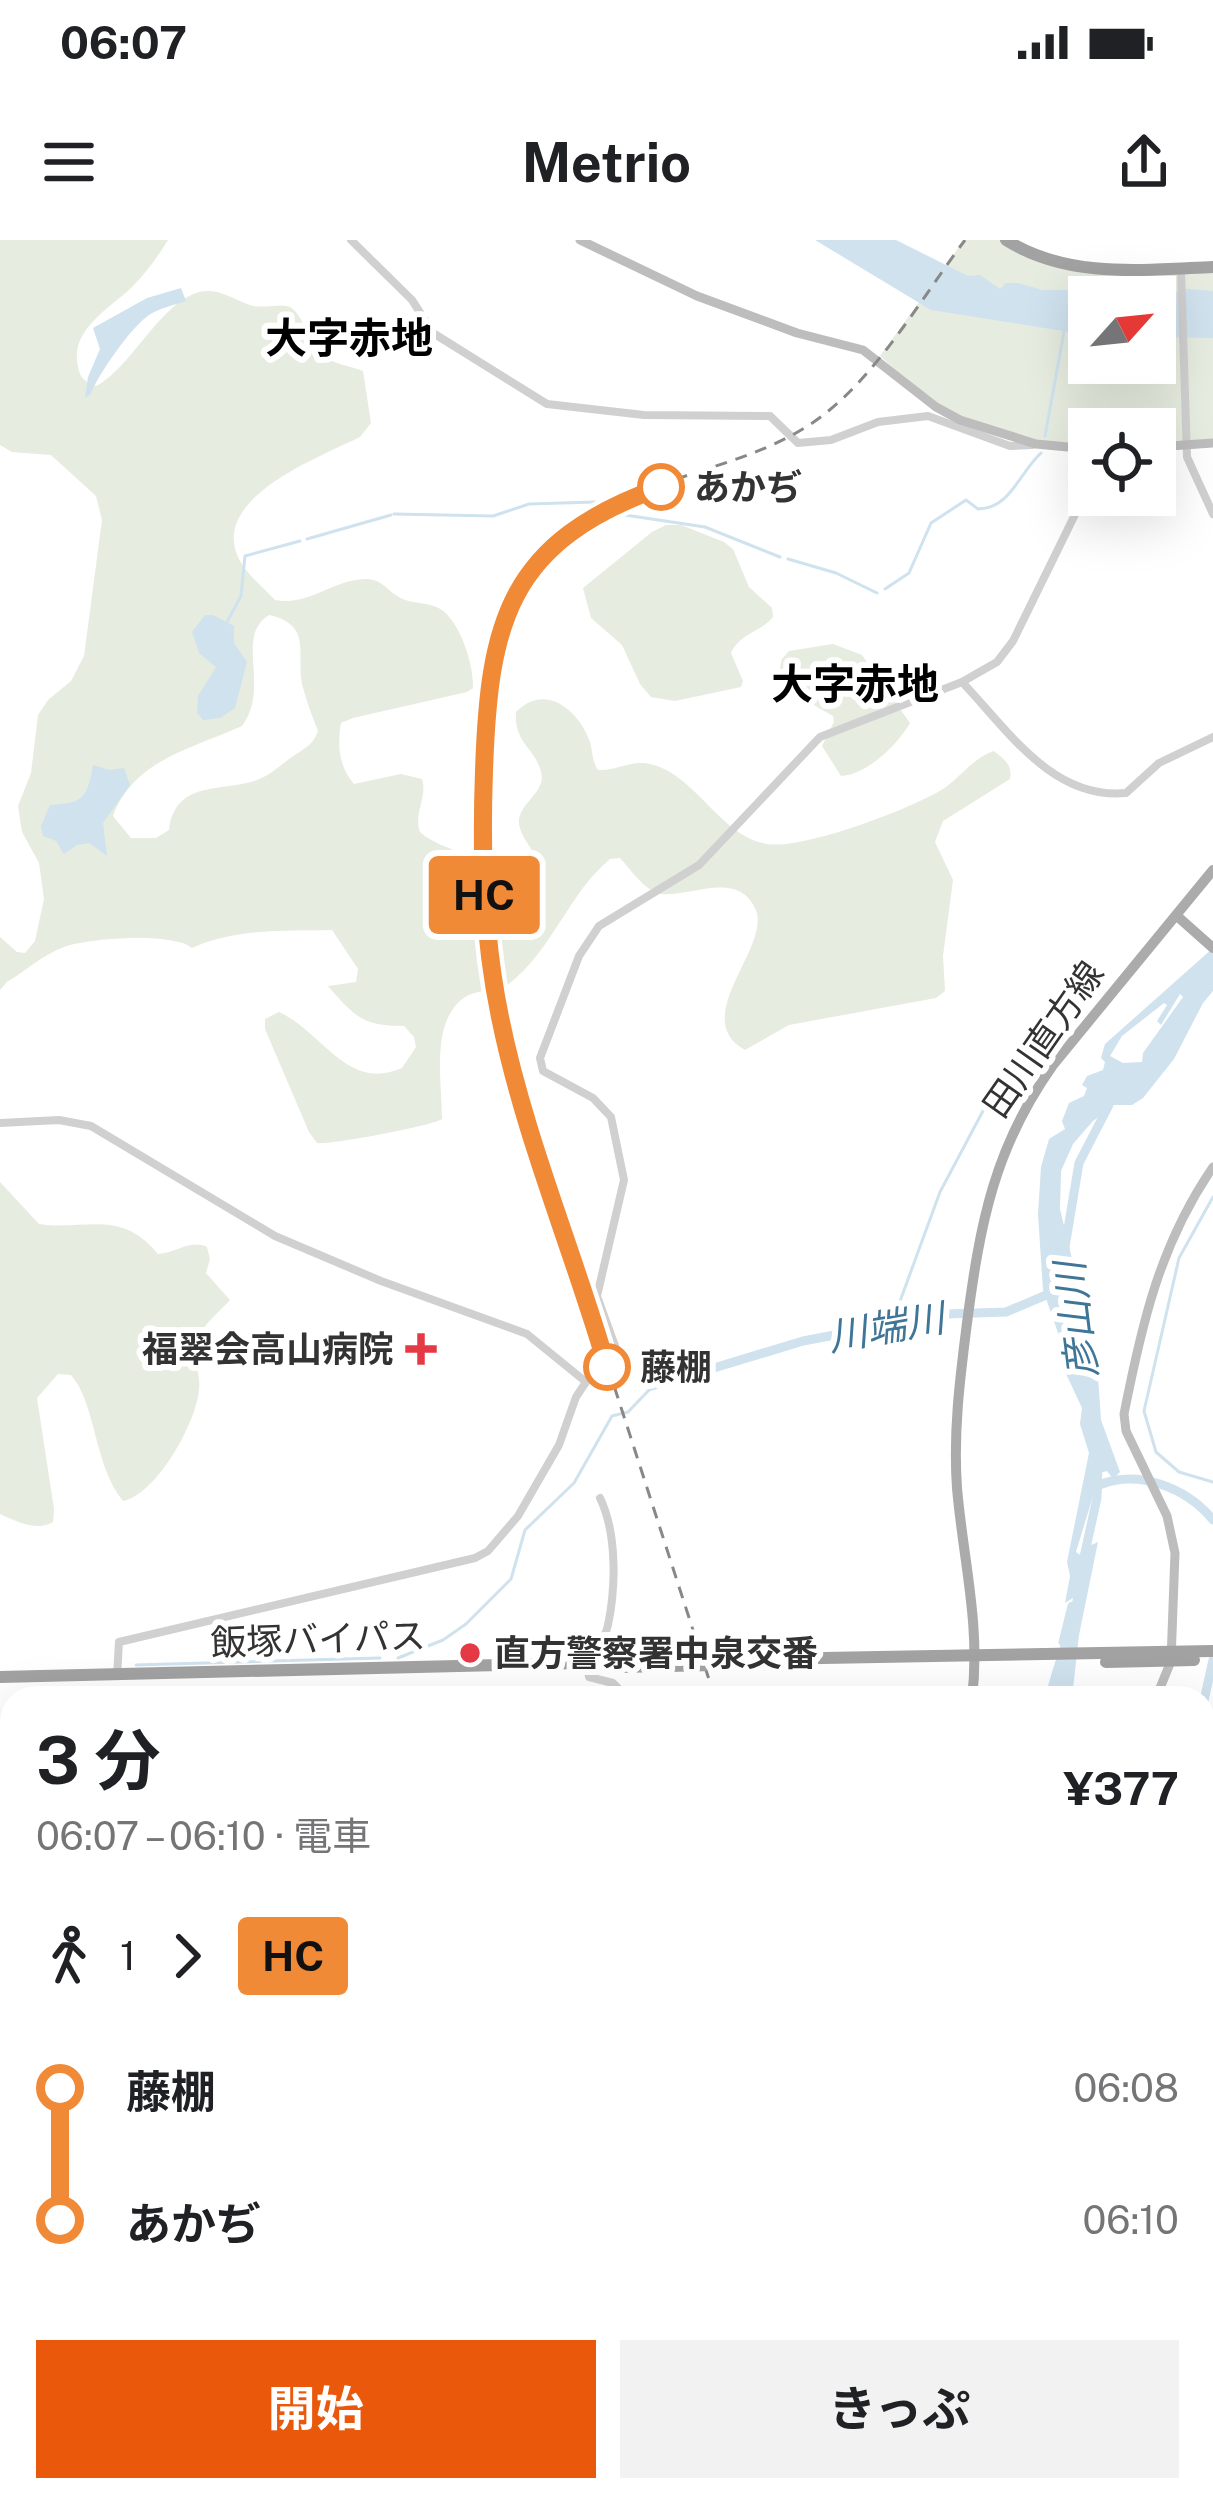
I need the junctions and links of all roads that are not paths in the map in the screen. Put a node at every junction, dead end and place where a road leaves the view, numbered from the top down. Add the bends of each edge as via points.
1 (351, 240) edge
2 (580, 240) edge
3 (1006, 240) edge
4 (1213, 267) edge
5 (1181, 270) junction
6 (1185, 441) junction
7 (1176, 443) edge
8 (1213, 443) edge
9 (1036, 444) junction
10 (1068, 447) edge
11 (1213, 514) edge
12 (1074, 516) edge
13 (962, 682) junction
14 (1213, 737) edge
15 (1213, 870) edge
16 (1179, 917) junction
17 (1213, 947) edge
18 (0, 1123) edge
19 (1213, 1167) edge
20 (586, 1382) junction
21 (600, 1498) dead end
22 (1213, 1655) edge
23 (1164, 1657) junction
24 (980, 1660) junction
25 (587, 1666) junction
26 (117, 1677) junction
27 (0, 1680) edge
28 (617, 1686) edge
29 (975, 1686) edge
30 (1158, 1686) edge

1 - 9 street via 412,300 433,333 547,404 770,416 798,442 928,416 1010,446
2 - 9 main road via 698,296 863,350 950,415
3 - 5 highway via 1043,259 1092,269
4 - 5 highway
5 - 6 street
6 - 7 main road
6 - 8 main road
6 - 11 street
9 - 10 main road
12 - 13 street via 1010,649
13 - 14 street via 1047,771 1087,789 1126,793 1159,764
13 - 20 street via 820,736 699,865 599,926 583,948 540,1058 543,1071 607,1111 624,1180 597,1296 618,1354
15 - 16 main road, 田川直方線
16 - 17 main road
16 - 24 main road, 田川直方線 via 1032,1094 991,1187 956,1420
18 - 20 street via 91,1126 275,1236 527,1334
19 - 23 main road via 1168,1243 1124,1414 1175,1553
20 - 26 street via 533,1494 488,1551 118,1642
21 - 25 street via 612,1544 608,1624
22 - 23 highway
23 - 24 highway
23 - 30 main road
24 - 25 highway, bridge
24 - 29 main road, 田川直方線
25 - 26 highway
25 - 28 street via 589,1677
26 - 27 highway

